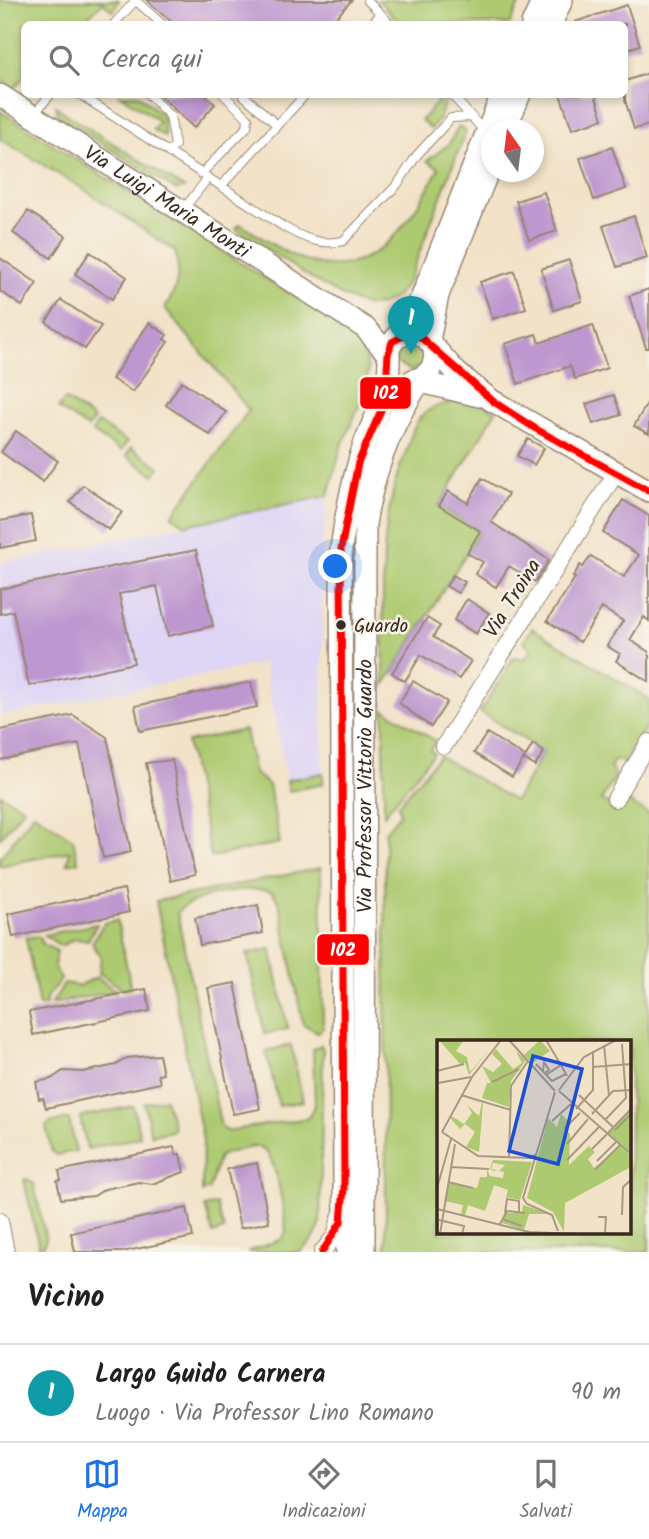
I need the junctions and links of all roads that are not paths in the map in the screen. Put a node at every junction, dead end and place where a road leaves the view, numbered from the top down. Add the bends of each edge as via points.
1 (135, 0) edge
2 (367, 0) edge
3 (543, 0) edge
4 (562, 0) edge
5 (381, 14) junction
6 (117, 21) edge
7 (159, 21) edge
8 (374, 21) edge
9 (387, 21) edge
10 (533, 21) edge
11 (552, 21) edge
12 (0, 95) edge
13 (48, 98) edge
14 (85, 98) edge
15 (152, 98) edge
16 (227, 98) edge
17 (247, 98) edge
18 (302, 98) edge
19 (454, 98) edge
20 (455, 98) edge
21 (500, 98) edge
22 (516, 98) edge
23 (33, 115) junction
24 (452, 118) junction
25 (491, 119) edge
26 (496, 119) edge
27 (481, 121) edge
28 (277, 125) junction
29 (481, 125) edge
30 (481, 145) edge
31 (169, 153) junction
32 (205, 176) junction
33 (485, 182) edge
34 (220, 186) junction
35 (181, 211) junction
36 (407, 344) junction
37 (419, 379) junction
38 (491, 400) junction
39 (616, 473) junction
40 (649, 491) edge
41 (649, 743) edge
42 (444, 746) dead end
43 (615, 799) dead end
44 (344, 1188) junction
45 (0, 1221) edge
46 (6, 1252) edge
47 (322, 1252) edge
48 (347, 1252) edge
49 (364, 1252) edge

1 - 6 lane
1 - 7 lane
2 - 5 lane
3 - 10 street
4 - 11 street
5 - 8 lane
5 - 9 lane
12 - 23 street, Via Luigi Maria Monti
13 - 23 lane
14 - 31 lane
15 - 31 lane via 170,116 175,145
16 - 32 lane via 248,118 247,127
17 - 28 lane
18 - 28 lane
19 - 24 lane
20 - 27 lane
21 - 25 street
22 - 26 street
23 - 35 street, Via Luigi Maria Monti
24 - 29 lane
24 - 34 lane via 343,241 314,242
28 - 34 lane
30 - 36 street
31 - 32 lane
32 - 34 lane
32 - 35 lane
33 - 36 street via 438,295
35 - 36 street, Via Luigi Maria Monti via 333,308
36 - 37 street, Via Professor Vittorio Guardo via 432,367
36 - 37 street via 401,378
36 - 38 street
36 - 44 street, Via Professor Vittorio Guardo via 367,438 351,488 341,549
37 - 38 street
37 - 49 street, Via Professor Vittorio Guardo via 382,453 365,524
38 - 39 street
39 - 40 street
39 - 42 street, Via Troina
41 - 43 street
44 - 47 street via 341,1223
44 - 48 street, Via Professor Vittorio Guardo
45 - 46 street

